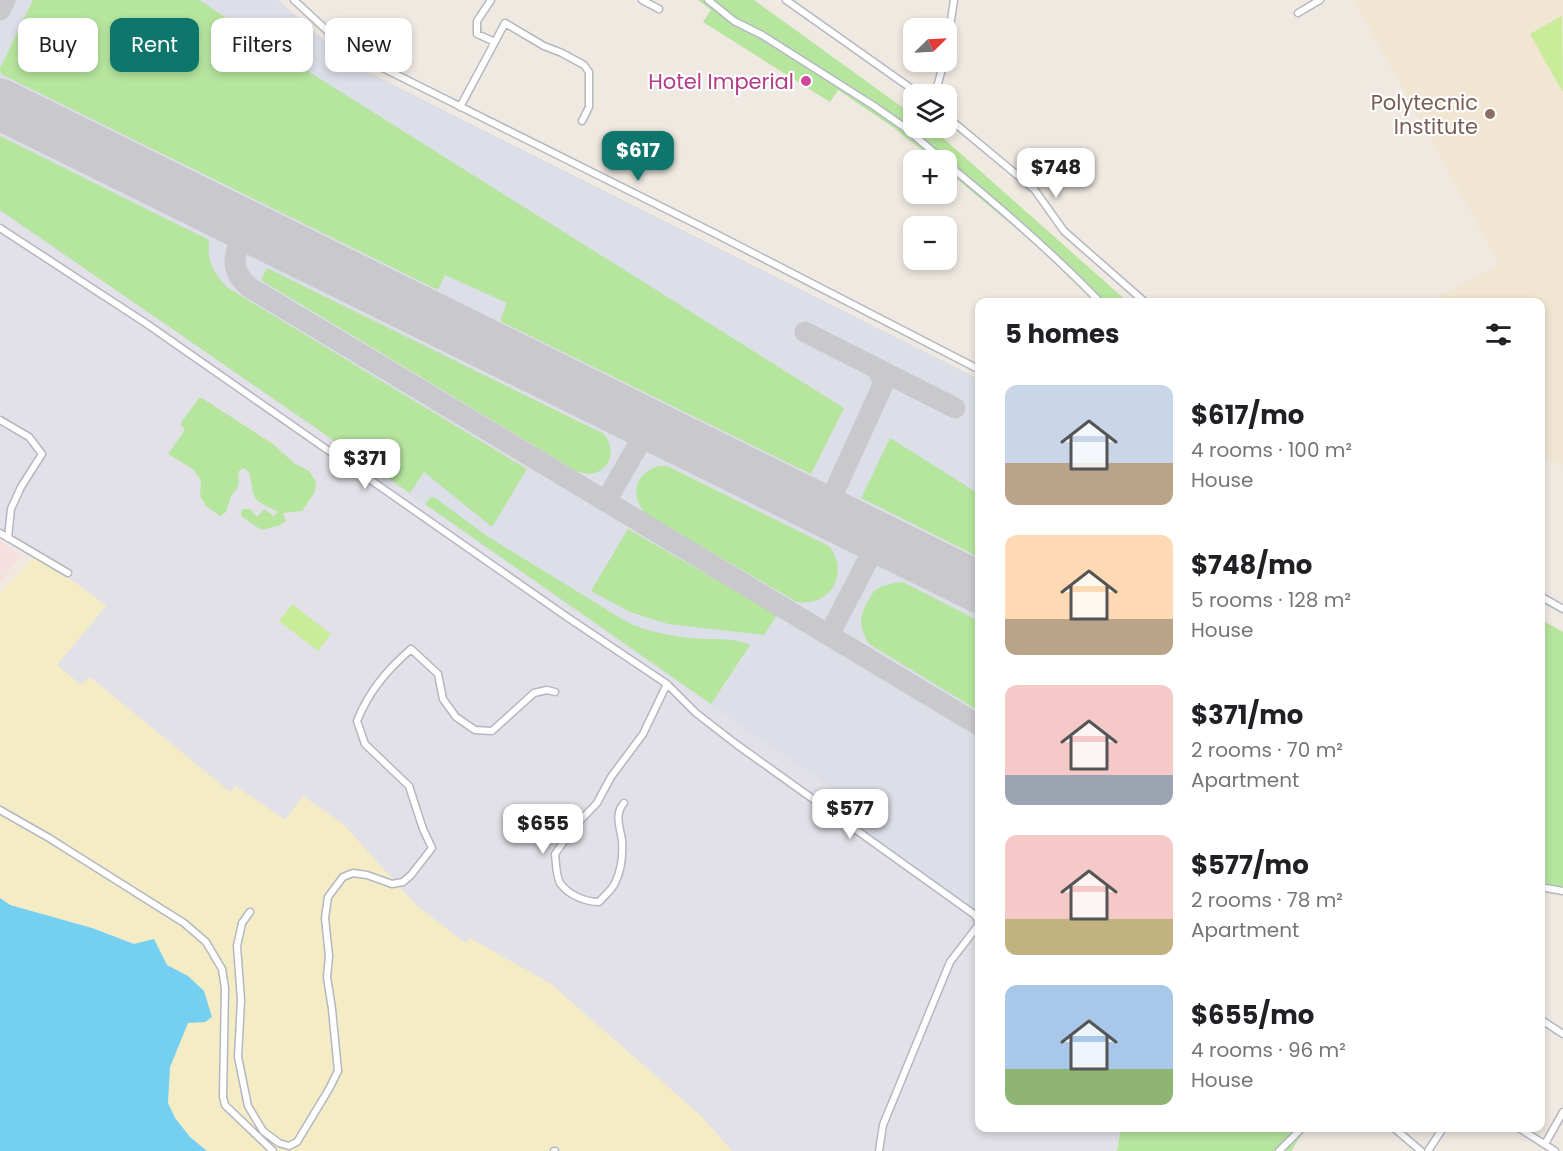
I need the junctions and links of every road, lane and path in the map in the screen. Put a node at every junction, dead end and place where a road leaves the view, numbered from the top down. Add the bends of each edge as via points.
1 (294, 0) edge
2 (491, 0) edge
3 (642, 0) edge
4 (708, 0) edge
5 (786, 0) edge
6 (954, 0) edge
7 (1320, 0) edge
8 (659, 9) dead end
9 (1298, 13) dead end
10 (951, 18) edge
11 (495, 42) junction
12 (905, 84) edge
13 (460, 107) junction
14 (582, 121) dead end
15 (957, 125) edge
16 (931, 150) edge
17 (957, 172) edge
18 (0, 228) edge
19 (1096, 298) edge
20 (1140, 298) edge
21 (975, 367) edge
22 (0, 420) edge
23 (0, 533) edge
24 (8, 538) junction
25 (68, 573) dead end
26 (1545, 599) edge
27 (1563, 609) edge
28 (667, 684) junction
29 (555, 692) dead end
30 (624, 803) dead end
31 (0, 810) edge
32 (1545, 888) edge
33 (1563, 891) edge
34 (250, 912) dead end
35 (975, 915) edge
36 (975, 928) edge
37 (1545, 1022) edge
38 (1563, 1034) edge
39 (1563, 1113) edge
40 (1298, 1132) edge
41 (1399, 1132) edge
42 (1440, 1132) edge
43 (1526, 1132) edge
44 (1545, 1144) junction
45 (273, 1151) edge
46 (879, 1151) edge
47 (1279, 1151) edge
48 (1421, 1151) edge
49 (1428, 1151) edge
50 (1555, 1151) edge

1 - 13 street via 357,54
2 - 11 street via 477,21 477,34
3 - 8 street
4 - 16 street via 734,21 865,100
5 - 12 street
6 - 10 street
7 - 9 street
11 - 13 street
11 - 14 street via 505,23 582,63 589,72 590,87 589,107
13 - 21 street
15 - 20 street via 1034,189 1064,231
17 - 19 street
18 - 28 street via 147,324
22 - 24 street via 29,437 42,454 11,509
23 - 24 street
24 - 25 street
26 - 27 street
28 - 30 street via 643,734 597,803 555,854 559,882 588,902 599,902 615,885 621,864 618,817
28 - 35 street via 736,744
29 - 34 street via 534,693 492,731 475,729 456,717 443,699 438,674 411,649 388,669 365,700 357,722 365,744 409,786 432,848 403,882 392,884 353,873 343,877 328,897 327,983 338,1071 297,1142 289,1146 263,1131 249,1106 238,1058 241,1000 237,946 242,923
31 - 45 street via 174,917 206,942 222,969 225,988 225,1105
32 - 33 street
36 - 46 street via 950,962 883,1125
37 - 38 street
39 - 44 street
40 - 47 street
41 - 48 street
42 - 49 street
43 - 44 street
44 - 50 street

